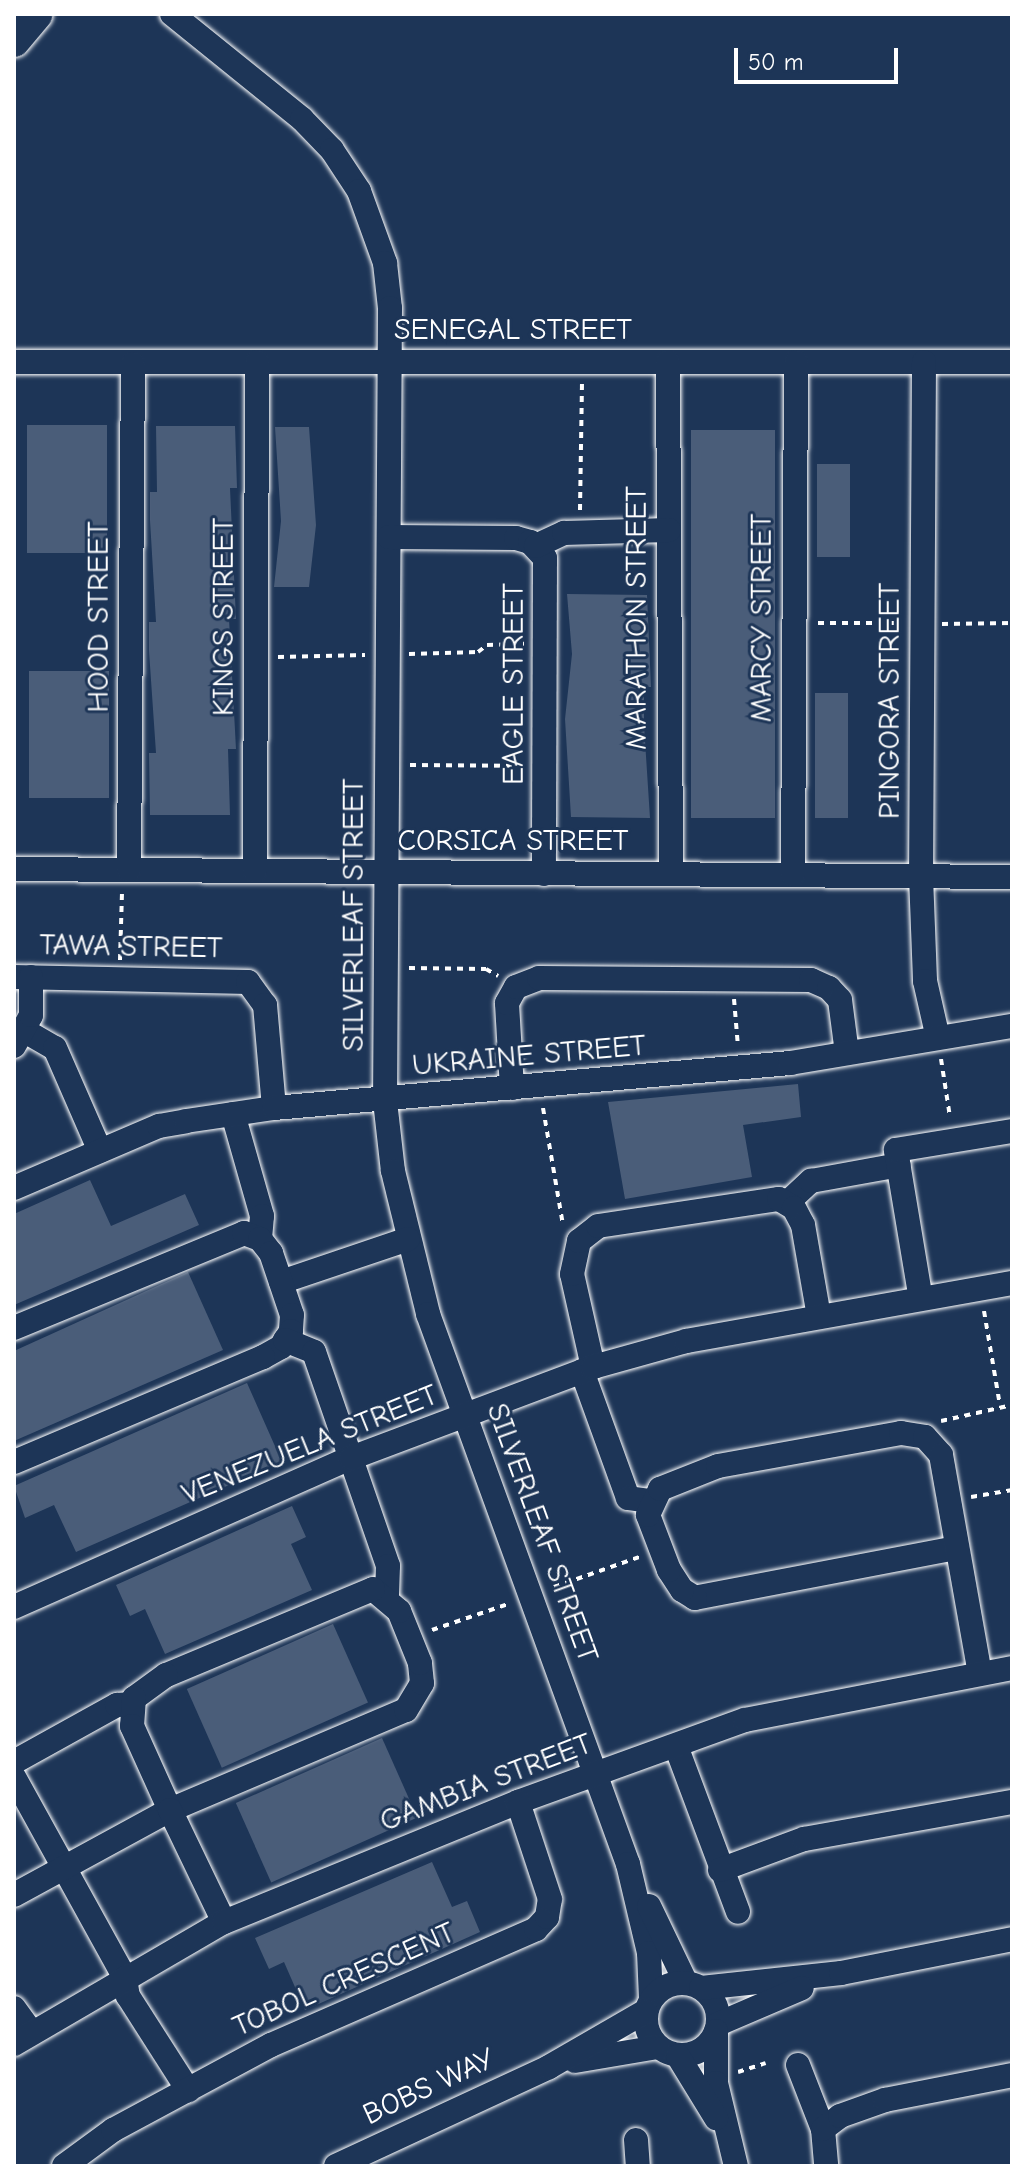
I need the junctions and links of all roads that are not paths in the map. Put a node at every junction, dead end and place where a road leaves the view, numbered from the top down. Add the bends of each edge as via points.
1 (37, 14) edge
2 (172, 14) edge
3 (14, 41) edge
4 (390, 361) junction
5 (14, 362) edge
6 (257, 362) junction
7 (668, 362) junction
8 (796, 362) junction
9 (924, 362) junction
10 (1012, 362) edge
11 (133, 364) junction
12 (669, 530) junction
13 (389, 537) junction
14 (536, 546) junction
15 (14, 869) edge
16 (255, 871) junction
17 (386, 872) junction
18 (544, 874) junction
19 (671, 874) junction
20 (793, 875) junction
21 (126, 876) junction
22 (921, 876) junction
23 (1012, 877) edge
24 (23, 977) edge
25 (1012, 1026) edge
26 (20, 1038) edge
27 (939, 1043) junction
28 (847, 1053) junction
29 (512, 1088) junction
30 (385, 1101) junction
31 (274, 1108) junction
32 (233, 1114) junction
33 (1012, 1131) edge
34 (100, 1151) junction
35 (899, 1165) junction
36 (14, 1188) edge
37 (787, 1203) junction
38 (260, 1239) junction
39 (408, 1239) junction
40 (281, 1282) junction
41 (1012, 1283) edge
42 (919, 1288) dead end
43 (819, 1317) junction
44 (14, 1328) edge
45 (285, 1340) junction
46 (588, 1369) junction
47 (466, 1418) junction
48 (351, 1458) junction
49 (14, 1462) edge
50 (650, 1501) junction
51 (956, 1548) junction
52 (387, 1596) junction
53 (14, 1607) edge
54 (1012, 1668) edge
55 (980, 1673) junction
56 (133, 1704) junction
57 (676, 1746) junction
58 (14, 1762) edge
59 (597, 1775) junction
60 (14, 1777) edge
61 (518, 1802) junction
62 (1012, 1802) edge
63 (170, 1810) junction
64 (628, 1864) junction
65 (63, 1868) junction
66 (720, 1870) junction
67 (14, 1895) edge
68 (738, 1912) dead end
69 (224, 1922) junction
70 (1012, 1939) edge
71 (841, 1973) junction
72 (125, 1978) junction
73 (693, 1985) junction
74 (649, 2005) junction
75 (14, 2008) edge
76 (717, 2027) junction
77 (22, 2037) edge
78 (668, 2051) junction
79 (798, 2065) dead end
80 (549, 2067) junction
81 (1012, 2075) edge
82 (188, 2090) junction
83 (722, 2127) junction
84 (823, 2129) junction
85 (636, 2140) dead end
86 (64, 2166) edge
87 (336, 2166) edge
88 (638, 2166) edge
89 (736, 2166) edge
90 (826, 2166) edge

1 - 3 main road
2 - 4 street, SILVERLEAF STREET via 302,119 345,168 371,215 385,263
4 - 6 street, SENEGAL STREET
4 - 7 street, SENEGAL STREET
4 - 13 street, SILVERLEAF STREET
5 - 11 street, SENEGAL STREET
6 - 11 street, SENEGAL STREET
6 - 16 street, KINGS STREET
7 - 8 street, SENEGAL STREET
7 - 12 street, MARATHON STREET
8 - 9 street, SENEGAL STREET
8 - 20 street, MARCY STREET
9 - 10 street, SENEGAL STREET
9 - 22 street, PINGORA STREET
11 - 21 street, HOOD STREET
12 - 14 street via 580,531 551,535
12 - 19 street, MARATHON STREET
13 - 14 street via 516,538
13 - 17 street, SILVERLEAF STREET
14 - 18 street, EAGLE STREET via 546,565
15 - 21 street, CORSICA STREET
16 - 17 street, CORSICA STREET
16 - 21 street, CORSICA STREET
17 - 18 street, CORSICA STREET
17 - 30 street, SILVERLEAF STREET
18 - 19 street, CORSICA STREET
19 - 20 street, CORSICA STREET
20 - 22 street, CORSICA STREET
22 - 23 street, CORSICA STREET
22 - 27 street, PINGORA STREET via 925,981
24 - 26 street via 33,998
24 - 31 street, TAWA STREET via 248,982 265,1005
25 - 27 street, UKRAINE STREET
26 - 34 street via 55,1048
27 - 28 street, UKRAINE STREET
28 - 29 street, UKRAINE STREET via 725,1070
28 - 29 street via 843,1007 829,988 811,980 539,978 516,987 507,1003
29 - 30 street, UKRAINE STREET
30 - 31 street, UKRAINE STREET
30 - 39 street, SILVERLEAF STREET
31 - 32 street, UKRAINE STREET
32 - 34 street, UKRAINE STREET via 159,1126
32 - 38 street via 262,1216
33 - 35 street via 906,1145 896,1150
34 - 36 street, UKRAINE STREET
35 - 37 street via 811,1181
35 - 42 street
37 - 43 street via 803,1225
37 - 46 street via 766,1198 590,1231 573,1254 572,1274
38 - 40 street
38 - 44 street via 244,1233 220,1239
39 - 40 street
39 - 47 street, SILVERLEAF STREET via 428,1314
40 - 45 street via 292,1315
41 - 43 street, VENEZUELA STREET
43 - 46 street, VENEZUELA STREET via 686,1341
45 - 48 street via 314,1352
45 - 49 street via 263,1357
46 - 47 street, VENEZUELA STREET
46 - 50 street via 628,1498
47 - 48 street, VENEZUELA STREET
47 - 59 street, SILVERLEAF STREET
48 - 52 street via 388,1566
48 - 53 street, VENEZUELA STREET
50 - 51 street via 648,1515 669,1570 682,1590 695,1598
50 - 51 street via 682,1477 718,1466 912,1432 941,1455
51 - 55 street
52 - 56 street via 373,1589 355,1593 148,1684
52 - 63 street via 410,1638 422,1683 406,1710
54 - 55 street, GAMBIA STREET
55 - 57 street, GAMBIA STREET via 784,1710
56 - 58 street via 117,1705
56 - 63 street via 132,1726
57 - 59 street, GAMBIA STREET
57 - 66 street
59 - 61 street, GAMBIA STREET
59 - 64 street, SILVERLEAF STREET
60 - 65 street
61 - 69 street, GAMBIA STREET
61 - 82 street, TOBOL CRESCENT via 550,1899 547,1917 536,1929 284,2039
62 - 66 street via 804,1839
63 - 65 street
63 - 69 street
64 - 73 street, SILVERLEAF STREET
64 - 74 street, SILVERLEAF STREET via 649,1953
65 - 67 street
65 - 72 street
66 - 68 street
69 - 72 street, GAMBIA STREET
70 - 71 street
71 - 73 street
71 - 76 street
72 - 77 street, GAMBIA STREET
72 - 82 street via 128,1996
73 - 74 street via 666,1986
73 - 76 street via 717,2010
74 - 78 street via 645,2024
74 - 80 street, BOBS WAY
75 - 77 street
76 - 78 street via 706,2047
76 - 83 street
78 - 80 street, BOBS WAY
78 - 83 street
79 - 84 street
80 - 87 street, BOBS WAY
81 - 84 street via 885,2100 840,2116
82 - 86 street, TOBOL CRESCENT via 113,2130
83 - 89 street
84 - 90 street
85 - 88 street

